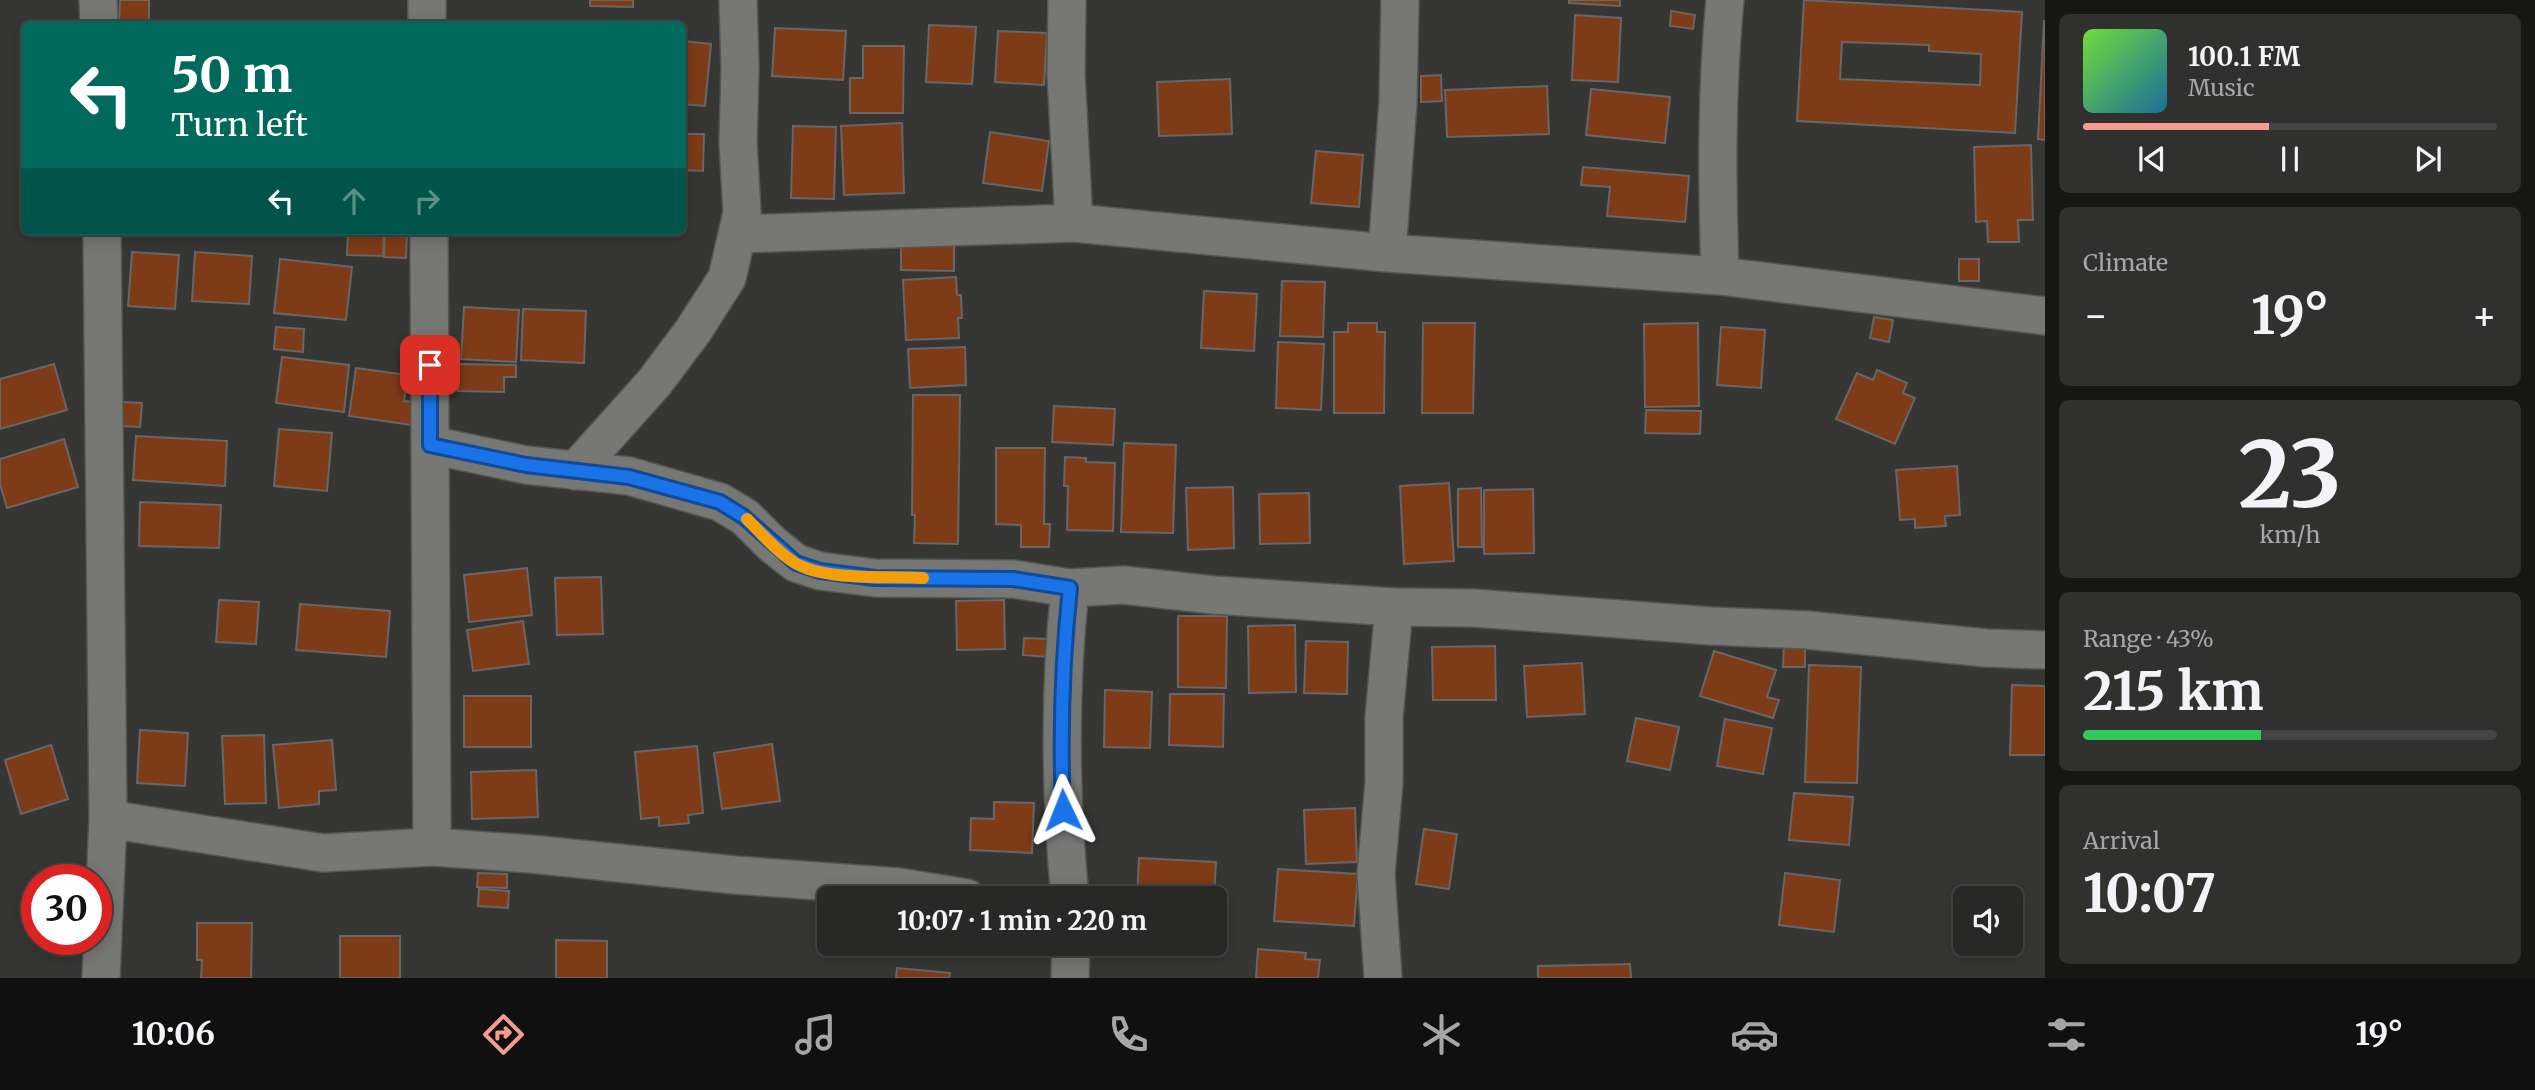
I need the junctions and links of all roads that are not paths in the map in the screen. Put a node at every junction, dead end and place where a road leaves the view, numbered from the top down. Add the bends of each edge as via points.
1 (99, 0) edge
2 (427, 0) edge
3 (738, 0) edge
4 (1067, 0) edge
5 (1400, 0) edge
6 (1725, 0) edge
7 (99, 21) edge
8 (427, 21) edge
9 (1074, 223) junction
10 (737, 234) junction
11 (102, 235) edge
12 (429, 235) edge
13 (1387, 253) junction
14 (1720, 276) junction
15 (2045, 316) edge
16 (430, 445) junction
17 (575, 471) junction
18 (1070, 588) junction
19 (1394, 607) junction
20 (2045, 650) edge
21 (108, 819) junction
22 (432, 847) junction
23 (886, 886) edge
24 (1069, 886) edge
25 (1071, 956) edge
26 (101, 978) edge
27 (1070, 978) edge
28 (1383, 978) edge

1 - 7 street
2 - 8 street
3 - 10 street via 742,213
4 - 9 street
5 - 13 street
6 - 14 street via 1716,158
9 - 10 street
9 - 13 street
10 - 17 street via 727,278 693,331 654,383
11 - 21 street
12 - 16 street
13 - 14 street
14 - 15 street
16 - 17 street
16 - 22 street
17 - 18 street via 629,477 720,502 796,563 820,571 875,578 1013,579
18 - 19 street via 1123,585
18 - 24 street via 1061,747
19 - 20 street via 1807,629
19 - 28 street via 1376,874
21 - 22 street via 323,853
21 - 26 street
22 - 23 street
25 - 27 street

